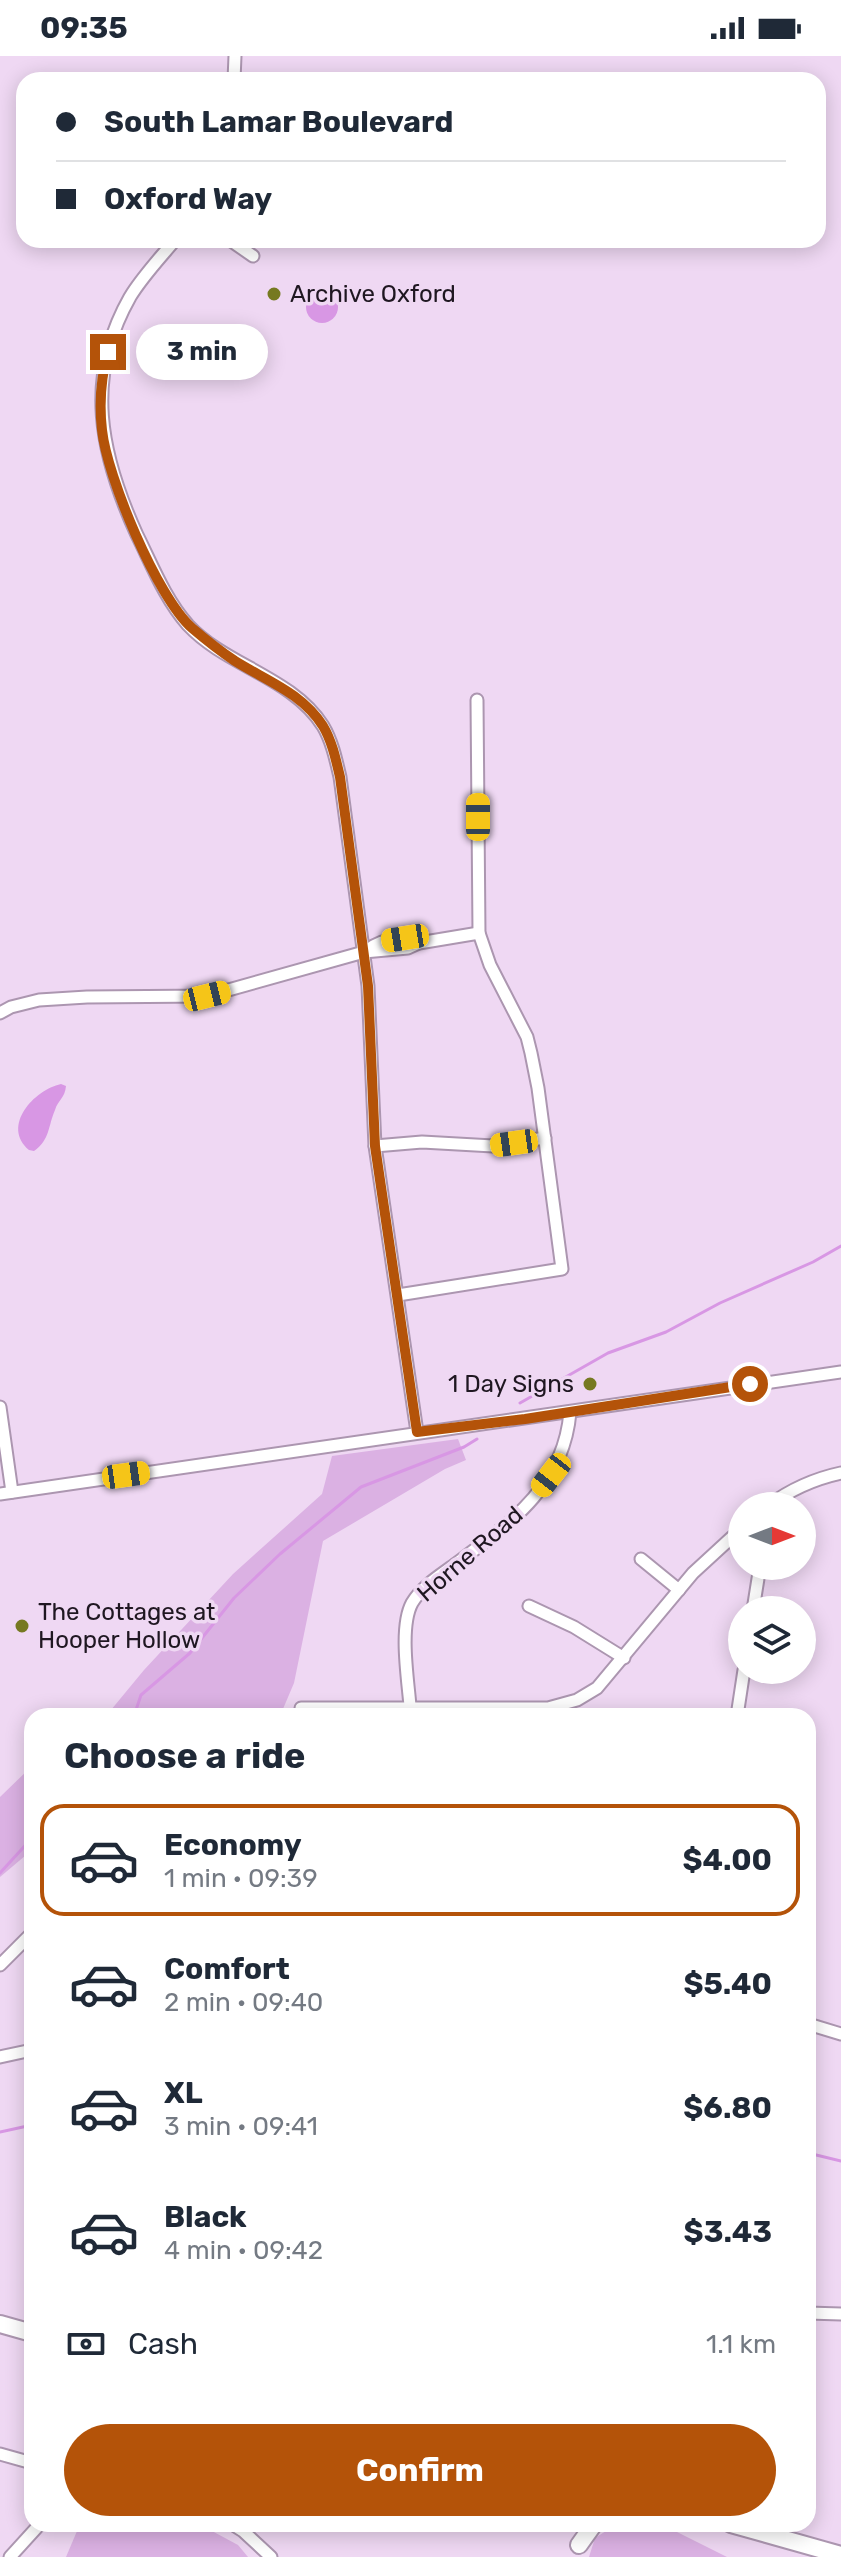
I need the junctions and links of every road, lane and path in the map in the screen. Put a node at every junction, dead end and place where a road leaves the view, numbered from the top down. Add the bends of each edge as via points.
1 (169, 248) edge
2 (242, 248) edge
3 (253, 256) dead end
4 (477, 700) dead end
5 (479, 933) junction
6 (364, 952) junction
7 (0, 1013) edge
8 (545, 1138) junction
9 (375, 1146) junction
10 (398, 1295) junction
11 (841, 1372) edge
12 (0, 1407) edge
13 (570, 1412) junction
14 (417, 1432) junction
15 (841, 1473) edge
16 (788, 1492) edge
17 (6, 1493) edge
18 (728, 1541) edge
19 (641, 1559) dead end
20 (679, 1590) junction
21 (529, 1606) dead end
22 (624, 1658) junction
23 (742, 1684) edge
24 (410, 1706) junction
25 (301, 1708) dead end
26 (738, 1708) edge
27 (24, 1941) edge
28 (0, 1965) edge
29 (816, 2026) edge
30 (841, 2034) edge
31 (24, 2052) edge
32 (0, 2057) edge
33 (816, 2313) edge
34 (841, 2314) edge
35 (0, 2324) edge
36 (24, 2331) edge
37 (0, 2454) edge
38 (24, 2461) edge
39 (33, 2532) edge
40 (244, 2532) edge
41 (589, 2532) edge
42 (759, 2532) edge
43 (577, 2551) edge
44 (841, 2555) edge
45 (10, 2557) edge
46 (271, 2557) edge

1 - 6 street via 131,295 113,333 101,404 108,460 154,570 188,625 237,662 290,692 323,726 340,777
2 - 3 street
4 - 5 street
5 - 6 street
5 - 8 street via 527,1037
6 - 7 street via 207,996 39,1000
6 - 9 street
8 - 9 street via 493,1146
8 - 10 street via 562,1269
9 - 10 street
10 - 14 street
11 - 13 street
12 - 17 street
13 - 14 street
13 - 24 street, Horne Road via 567,1439 551,1475 525,1508 424,1587 411,1605
14 - 17 street
15 - 16 street
18 - 20 street
19 - 20 street
20 - 22 street
21 - 22 street
22 - 24 street via 597,1688 548,1708
23 - 26 street
24 - 25 street
27 - 28 street
29 - 30 street
31 - 32 street
33 - 34 street
35 - 36 highway
37 - 38 street
39 - 45 street
40 - 46 street
41 - 43 highway
42 - 44 highway

